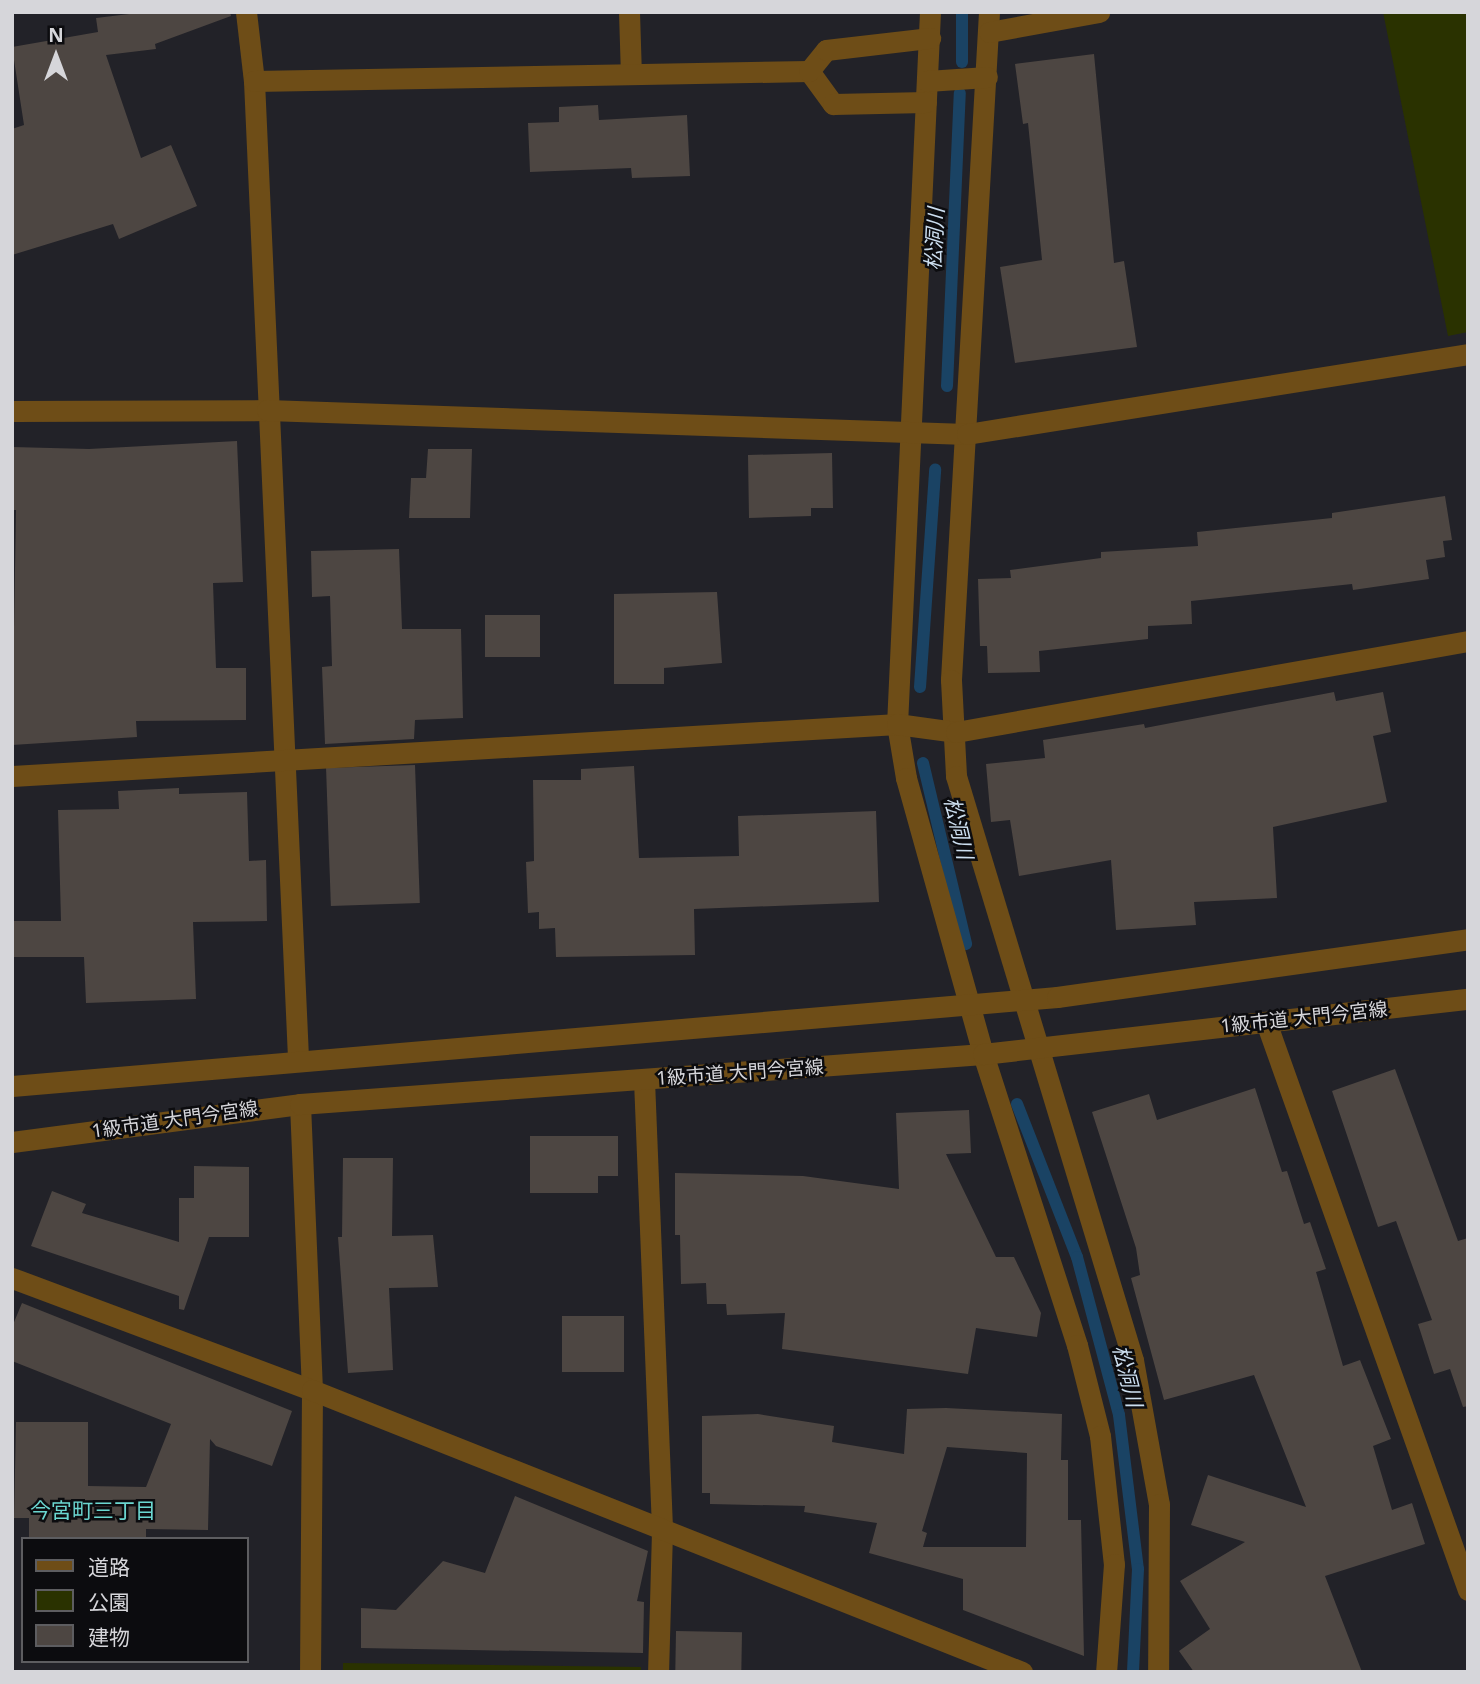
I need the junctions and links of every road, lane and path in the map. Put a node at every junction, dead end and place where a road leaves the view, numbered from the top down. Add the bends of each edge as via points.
1 (246, 12) edge
2 (629, 12) edge
3 (930, 12) edge
4 (1099, 12) edge
5 (989, 22) edge
6 (930, 38) junction
7 (809, 71) junction
8 (631, 74) junction
9 (987, 77) junction
10 (254, 81) junction
11 (927, 81) junction
12 (926, 102) junction
13 (1468, 354) edge
14 (267, 410) junction
15 (12, 411) edge
16 (912, 431) junction
17 (967, 434) junction
18 (1468, 641) edge
19 (897, 724) junction
20 (956, 732) junction
21 (286, 758) junction
22 (12, 776) edge
23 (1468, 939) edge
24 (1026, 998) junction
25 (1468, 999) edge
26 (970, 1004) junction
27 (1266, 1022) junction
28 (1041, 1048) junction
29 (983, 1054) junction
30 (298, 1058) junction
31 (644, 1080) junction
32 (12, 1086) edge
33 (300, 1104) junction
34 (12, 1142) edge
35 (12, 1278) edge
36 (312, 1390) junction
37 (662, 1531) junction
38 (1468, 1590) edge
39 (310, 1672) edge
40 (658, 1672) edge
41 (1022, 1672) edge
42 (1106, 1672) edge
43 (1158, 1672) edge

1 - 10 street
2 - 8 street
3 - 6 street
4 - 5 street
5 - 9 street
6 - 7 street via 826,50
6 - 11 street
7 - 8 street
7 - 12 street via 833,104
8 - 10 street
9 - 11 street
9 - 17 street
10 - 14 street
11 - 12 street
12 - 16 street
13 - 17 street
14 - 15 street
14 - 16 street
14 - 21 street
16 - 17 street
16 - 19 street
17 - 20 street via 951,680
18 - 20 street
19 - 20 street
19 - 21 street
19 - 26 street via 906,778
20 - 24 street via 956,776
21 - 22 street
21 - 30 street
23 - 24 street
24 - 26 street
24 - 28 street
25 - 27 street, 1級市道 大門今宮線
26 - 29 street
26 - 30 street
27 - 28 street, 1級市道 大門今宮線
27 - 38 street
28 - 29 street, 1級市道 大門今宮線
28 - 43 street via 1133,1360 1159,1504
29 - 31 street, 1級市道 大門今宮線
29 - 42 street via 1077,1345 1100,1436 1114,1564
30 - 32 street
31 - 33 street, 1級市道 大門今宮線
31 - 37 street
33 - 34 street, 1級市道 大門今宮線
33 - 36 street
35 - 36 street
36 - 37 street
36 - 39 street
37 - 40 street
37 - 41 street

